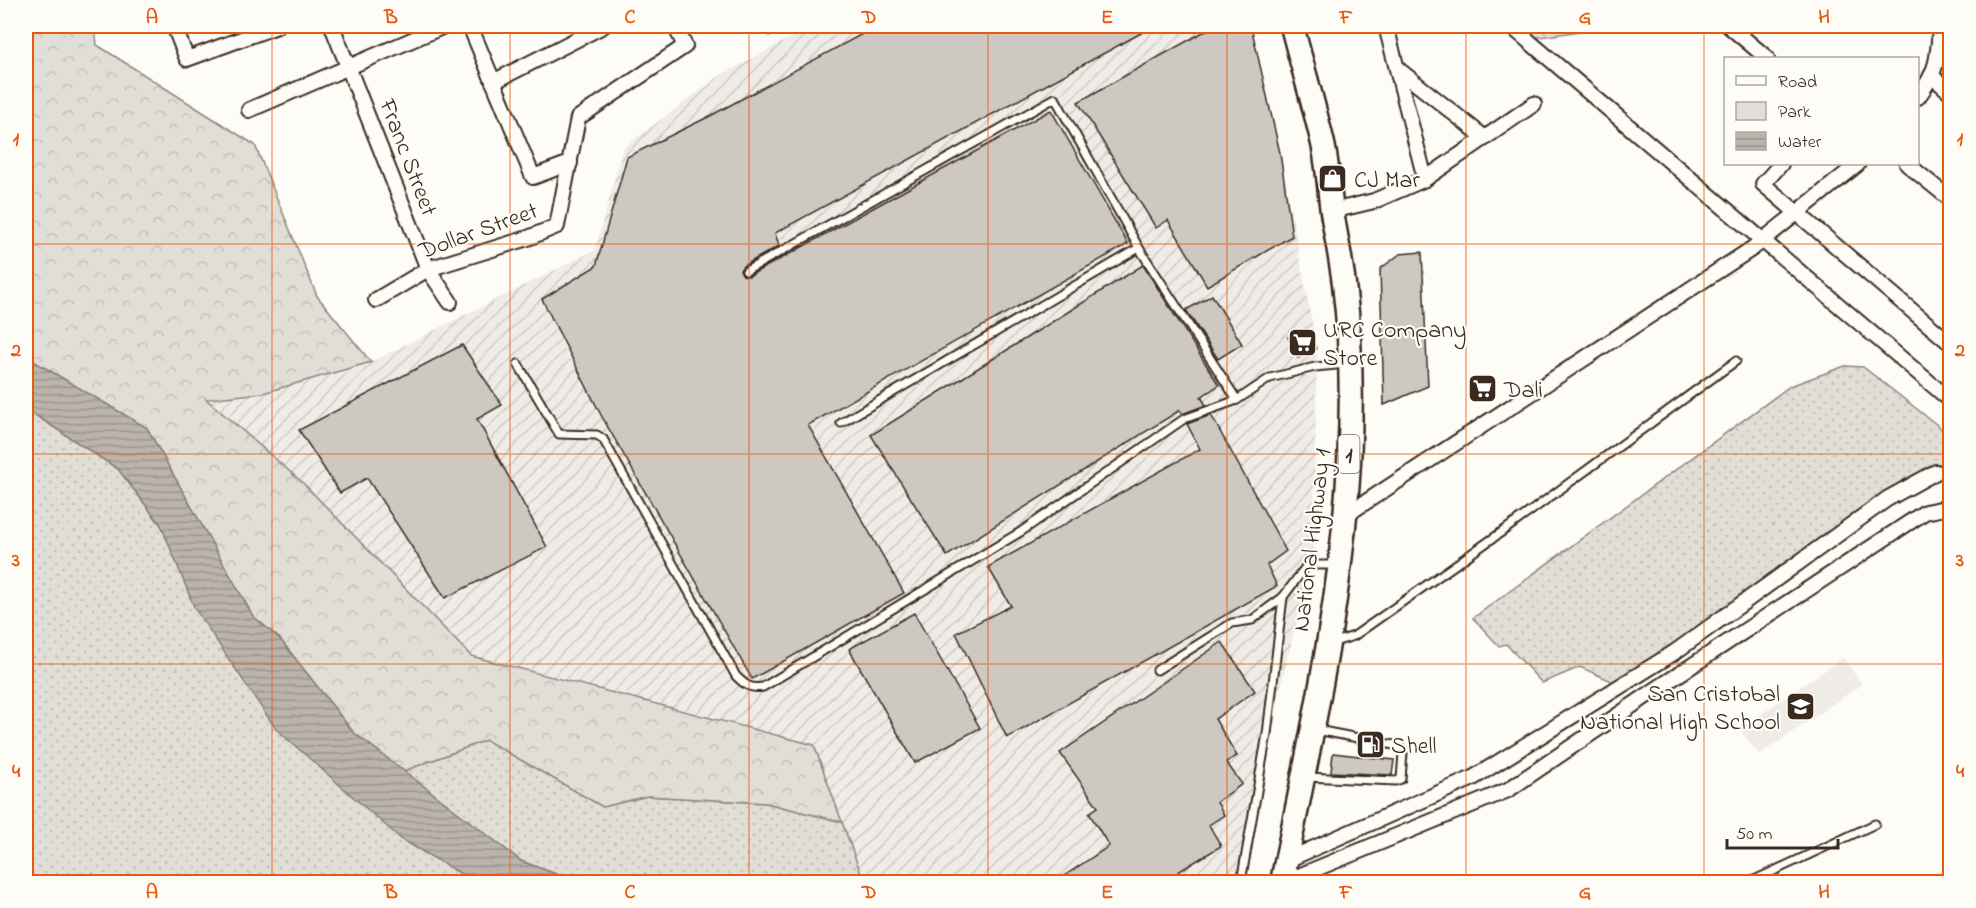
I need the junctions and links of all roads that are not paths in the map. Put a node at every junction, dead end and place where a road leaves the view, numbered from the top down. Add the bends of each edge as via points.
1 (174, 26) edge
2 (277, 26) edge
3 (332, 26) edge
4 (444, 26) edge
5 (470, 26) edge
6 (603, 26) edge
7 (675, 26) edge
8 (1292, 26) edge
9 (1386, 26) edge
10 (1511, 26) edge
11 (1729, 26) edge
12 (1940, 26) edge
13 (1766, 57) edge
14 (348, 65) junction
15 (1399, 70) junction
16 (1932, 78) junction
17 (493, 82) junction
18 (1950, 92) edge
19 (1919, 94) edge
20 (1534, 104) dead end
21 (249, 110) dead end
22 (1485, 138) junction
23 (570, 163) junction
24 (1780, 165) edge
25 (1857, 165) edge
26 (1908, 165) edge
27 (1425, 179) junction
28 (1950, 199) edge
29 (1332, 211) junction
30 (1797, 213) junction
31 (1762, 240) junction
32 (1139, 248) junction
33 (428, 269) junction
34 (746, 272) dead end
35 (376, 300) dead end
36 (450, 302) dead end
37 (1950, 343) edge
38 (1736, 361) dead end
39 (518, 363) dead end
40 (1349, 364) junction
41 (1238, 400) junction
42 (1950, 400) edge
43 (841, 423) dead end
44 (1936, 472) dead end
45 (1950, 507) edge
46 (1346, 515) junction
47 (1339, 566) junction
48 (1283, 597) junction
49 (1326, 645) junction
50 (1158, 670) dead end
51 (1312, 729) junction
52 (1302, 777) junction
53 (1875, 824) dead end
54 (1287, 860) junction
55 (1241, 882) edge
56 (1283, 882) edge
57 (1750, 882) edge

1 - 2 street via 187,59
3 - 14 street, Franc Street
4 - 14 street
5 - 17 street
6 - 17 street
7 - 23 street, Dollar Street via 685,46 578,118
8 - 29 highway, National Highway 1 / 1 via 1323,145
9 - 15 street
10 - 31 street
11 - 13 street
12 - 16 street
14 - 21 street
14 - 33 street, Franc Street
15 - 22 street
15 - 27 street
16 - 18 street
16 - 19 street
17 - 23 street via 533,177
20 - 22 street
22 - 27 street
23 - 33 street, Dollar Street via 557,226
24 - 30 street via 1763,184
25 - 30 street
26 - 28 street
27 - 29 street via 1374,201
29 - 40 highway, National Highway 1 / 1 via 1344,285
30 - 31 street
30 - 37 street
31 - 42 street
31 - 46 street
32 - 34 lane via 1055,98
32 - 41 lane
32 - 43 lane
33 - 35 street, Dollar Street
33 - 36 street, Franc Street
38 - 49 lane via 1354,636
39 - 41 lane via 560,434 597,435 603,439 736,676 754,688 763,687 1022,531 1184,419
40 - 41 lane via 1270,378
40 - 46 highway, National Highway 1 / 1
44 - 54 street via 1887,499 1675,652 1473,778
45 - 56 street via 1925,512 1508,790
46 - 47 highway, National Highway 1 / 1
47 - 48 lane via 1307,565
47 - 49 highway, National Highway 1 / 1
48 - 50 lane via 1252,620 1232,623
48 - 55 lane via 1267,734
49 - 51 highway, National Highway 1 / 1
51 - 52 highway, National Highway 1 / 1
51 - 52 lane via 1399,746 1403,753 1401,779
52 - 54 highway, National Highway 1 / 1
53 - 57 lane
54 - 56 highway, National Highway 1 / 1

